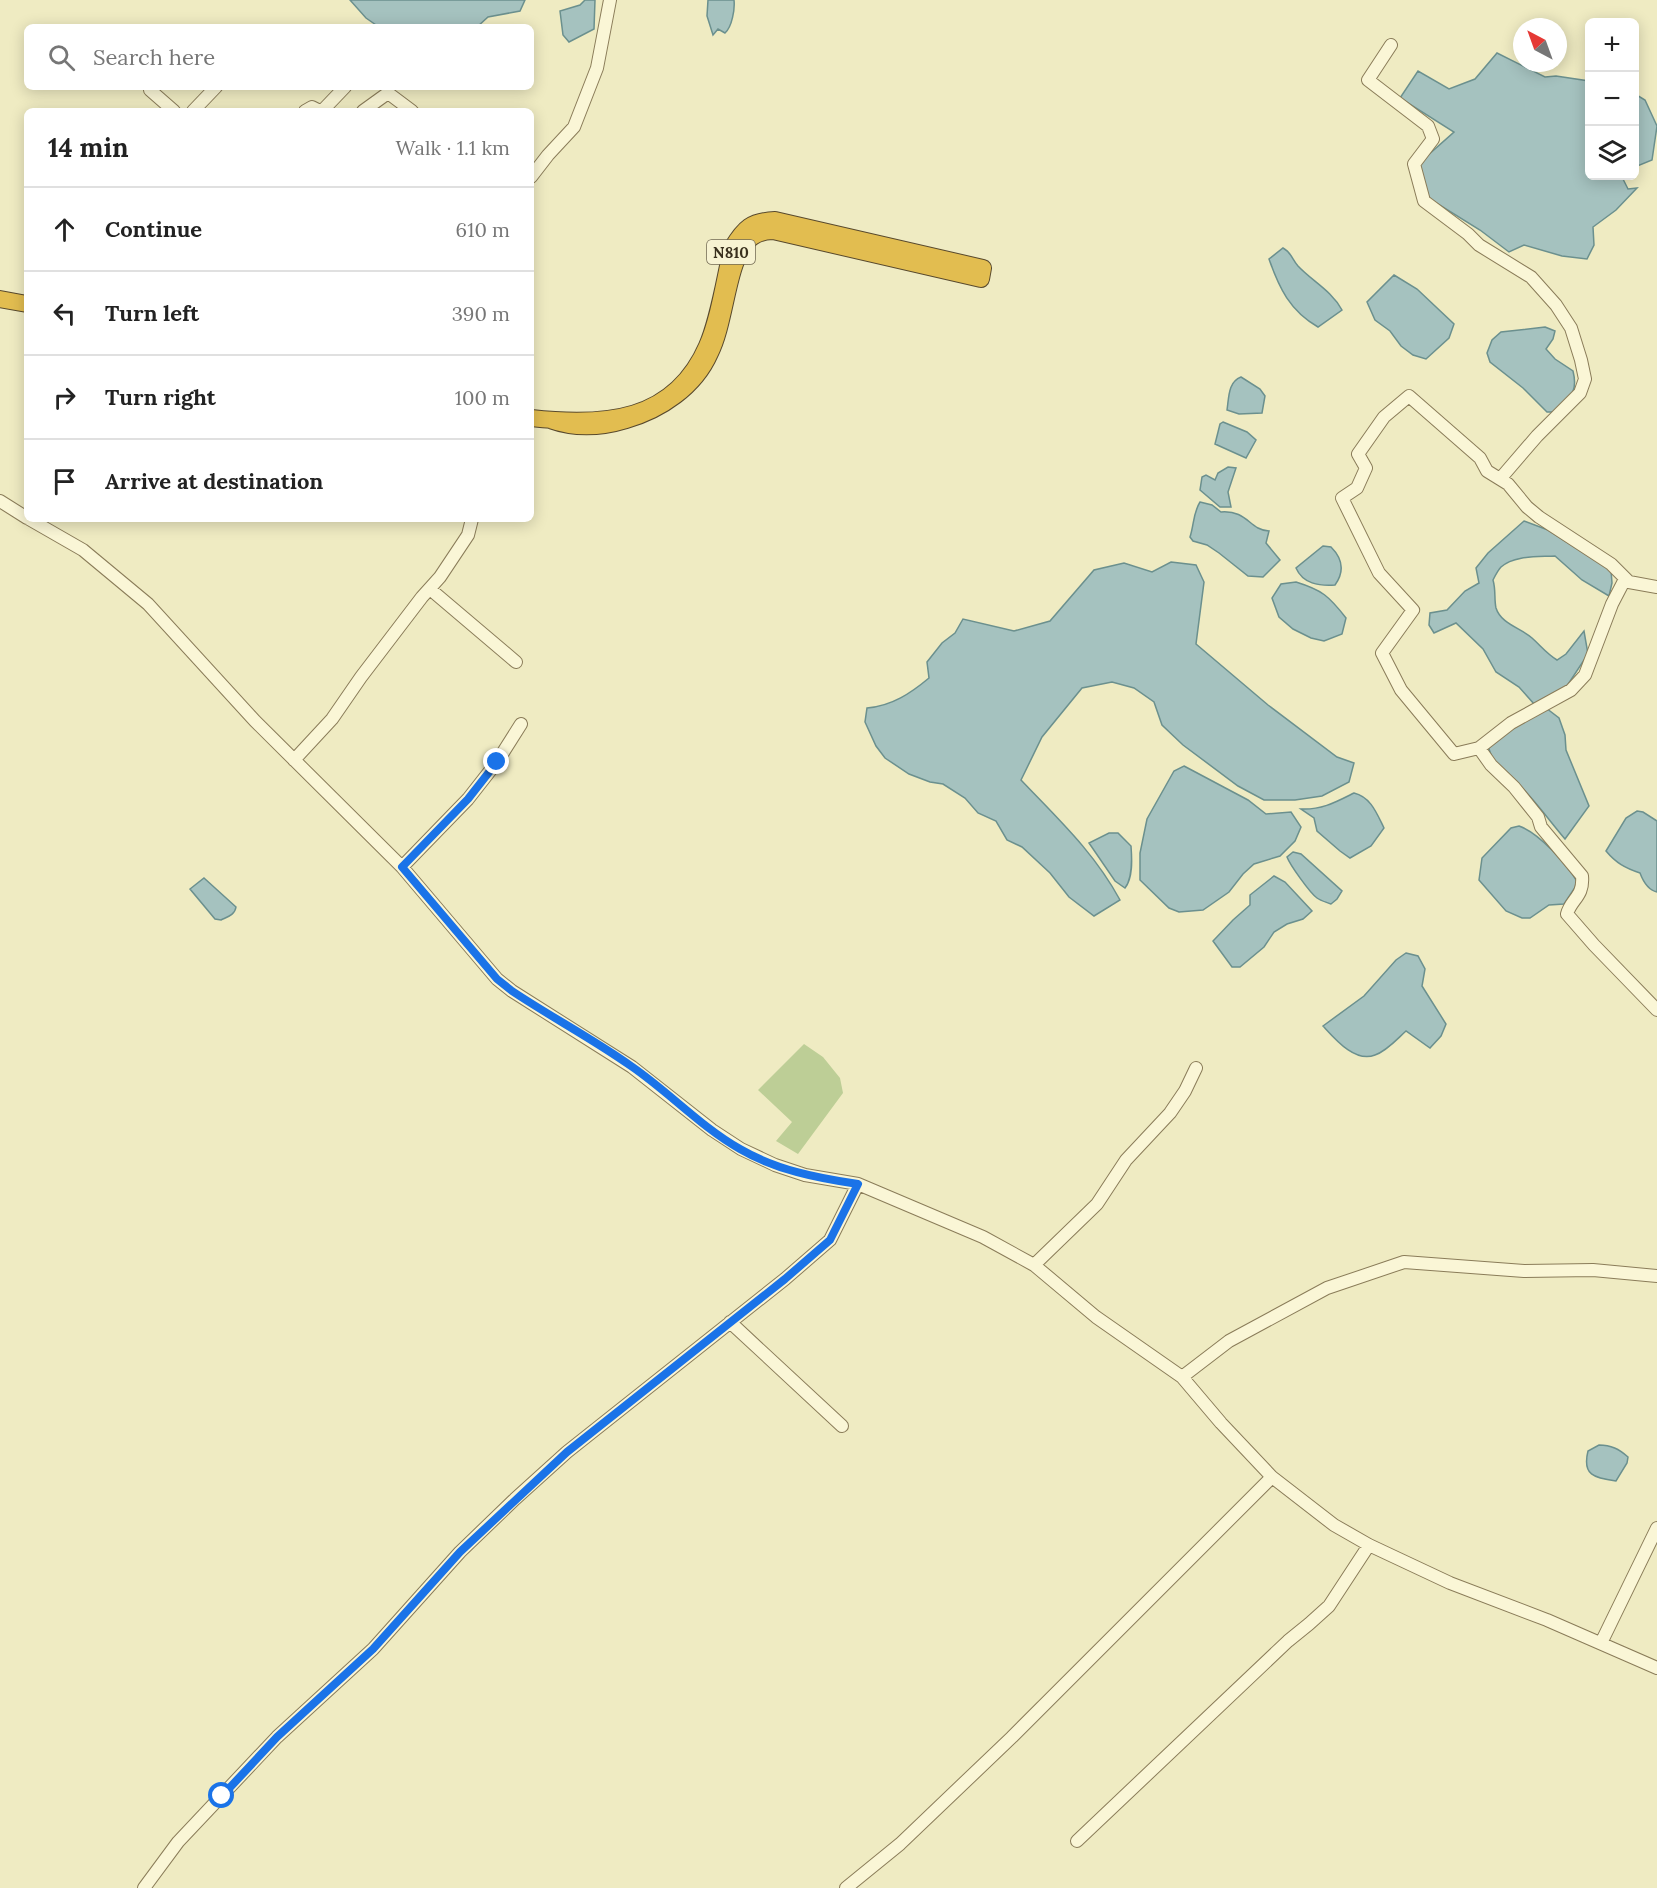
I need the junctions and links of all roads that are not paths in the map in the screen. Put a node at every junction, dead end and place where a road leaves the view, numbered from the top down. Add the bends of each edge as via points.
1 (610, 0) edge
2 (1391, 45) dead end
3 (150, 90) dead end
4 (213, 90) edge
5 (342, 90) edge
6 (171, 108) edge
7 (196, 108) edge
8 (324, 108) edge
9 (367, 108) edge
10 (408, 108) edge
11 (534, 173) edge
12 (0, 299) edge
13 (24, 303) edge
14 (690, 378) junction
15 (534, 418) edge
16 (1500, 479) junction
17 (0, 501) edge
18 (24, 516) edge
19 (34, 522) edge
20 (471, 522) edge
21 (1625, 579) junction
22 (1657, 587) edge
23 (430, 589) junction
24 (516, 662) dead end
25 (521, 724) dead end
26 (1479, 748) junction
27 (294, 760) junction
28 (402, 867) junction
29 (1657, 1010) edge
30 (1196, 1068) dead end
31 (858, 1184) junction
32 (1034, 1265) junction
33 (1657, 1276) edge
34 (730, 1322) junction
35 (1182, 1377) junction
36 (842, 1426) dead end
37 (1272, 1477) junction
38 (1657, 1528) edge
39 (1369, 1545) junction
40 (1601, 1642) junction
41 (1657, 1668) edge
42 (1077, 1841) dead end
43 (144, 1888) edge
44 (846, 1888) edge

1 - 11 street via 597,69 574,127
2 - 16 street via 1368,80 1428,126 1433,139 1414,164 1424,201 1479,245 1531,277 1571,328 1581,360 1585,379 1580,393
3 - 6 street
4 - 7 street
5 - 8 street
9 - 10 street via 388,93
12 - 13 highway
14 - 14 highway, N810 via 708,344 732,248 740,235 760,220 775,220 983,267 981,279 773,231 757,234 743,246 736,261 713,347 701,369
14 - 15 highway, N810 via 670,400 652,411 615,423 583,426
16 - 21 street via 1539,517 1611,564
16 - 26 street via 1408,396 1384,417 1358,454 1366,468 1357,488 1342,498 1379,573 1413,610 1382,653 1401,690 1454,754
17 - 18 street
19 - 27 street via 83,550 148,604
20 - 23 street via 468,535
21 - 22 street
21 - 26 street via 1585,675 1571,690 1511,723
23 - 24 street
23 - 27 street via 332,718
25 - 28 street via 468,799
26 - 29 street via 1582,876 1576,901 1567,914
27 - 28 street
28 - 31 street via 497,979 512,991 632,1067 741,1149 805,1175
30 - 32 street via 1170,1113 1126,1160 1097,1204
31 - 32 street via 983,1236
31 - 34 street via 830,1240
32 - 35 street via 1096,1317
33 - 35 street via 1404,1262 1327,1288 1229,1341
34 - 36 street
34 - 43 street via 567,1452 468,1545 373,1649 277,1737 178,1842
35 - 37 street
37 - 39 street via 1334,1525
37 - 44 street via 1012,1737 900,1844
38 - 40 street
39 - 40 street via 1450,1584
39 - 42 street via 1329,1606
40 - 41 street

